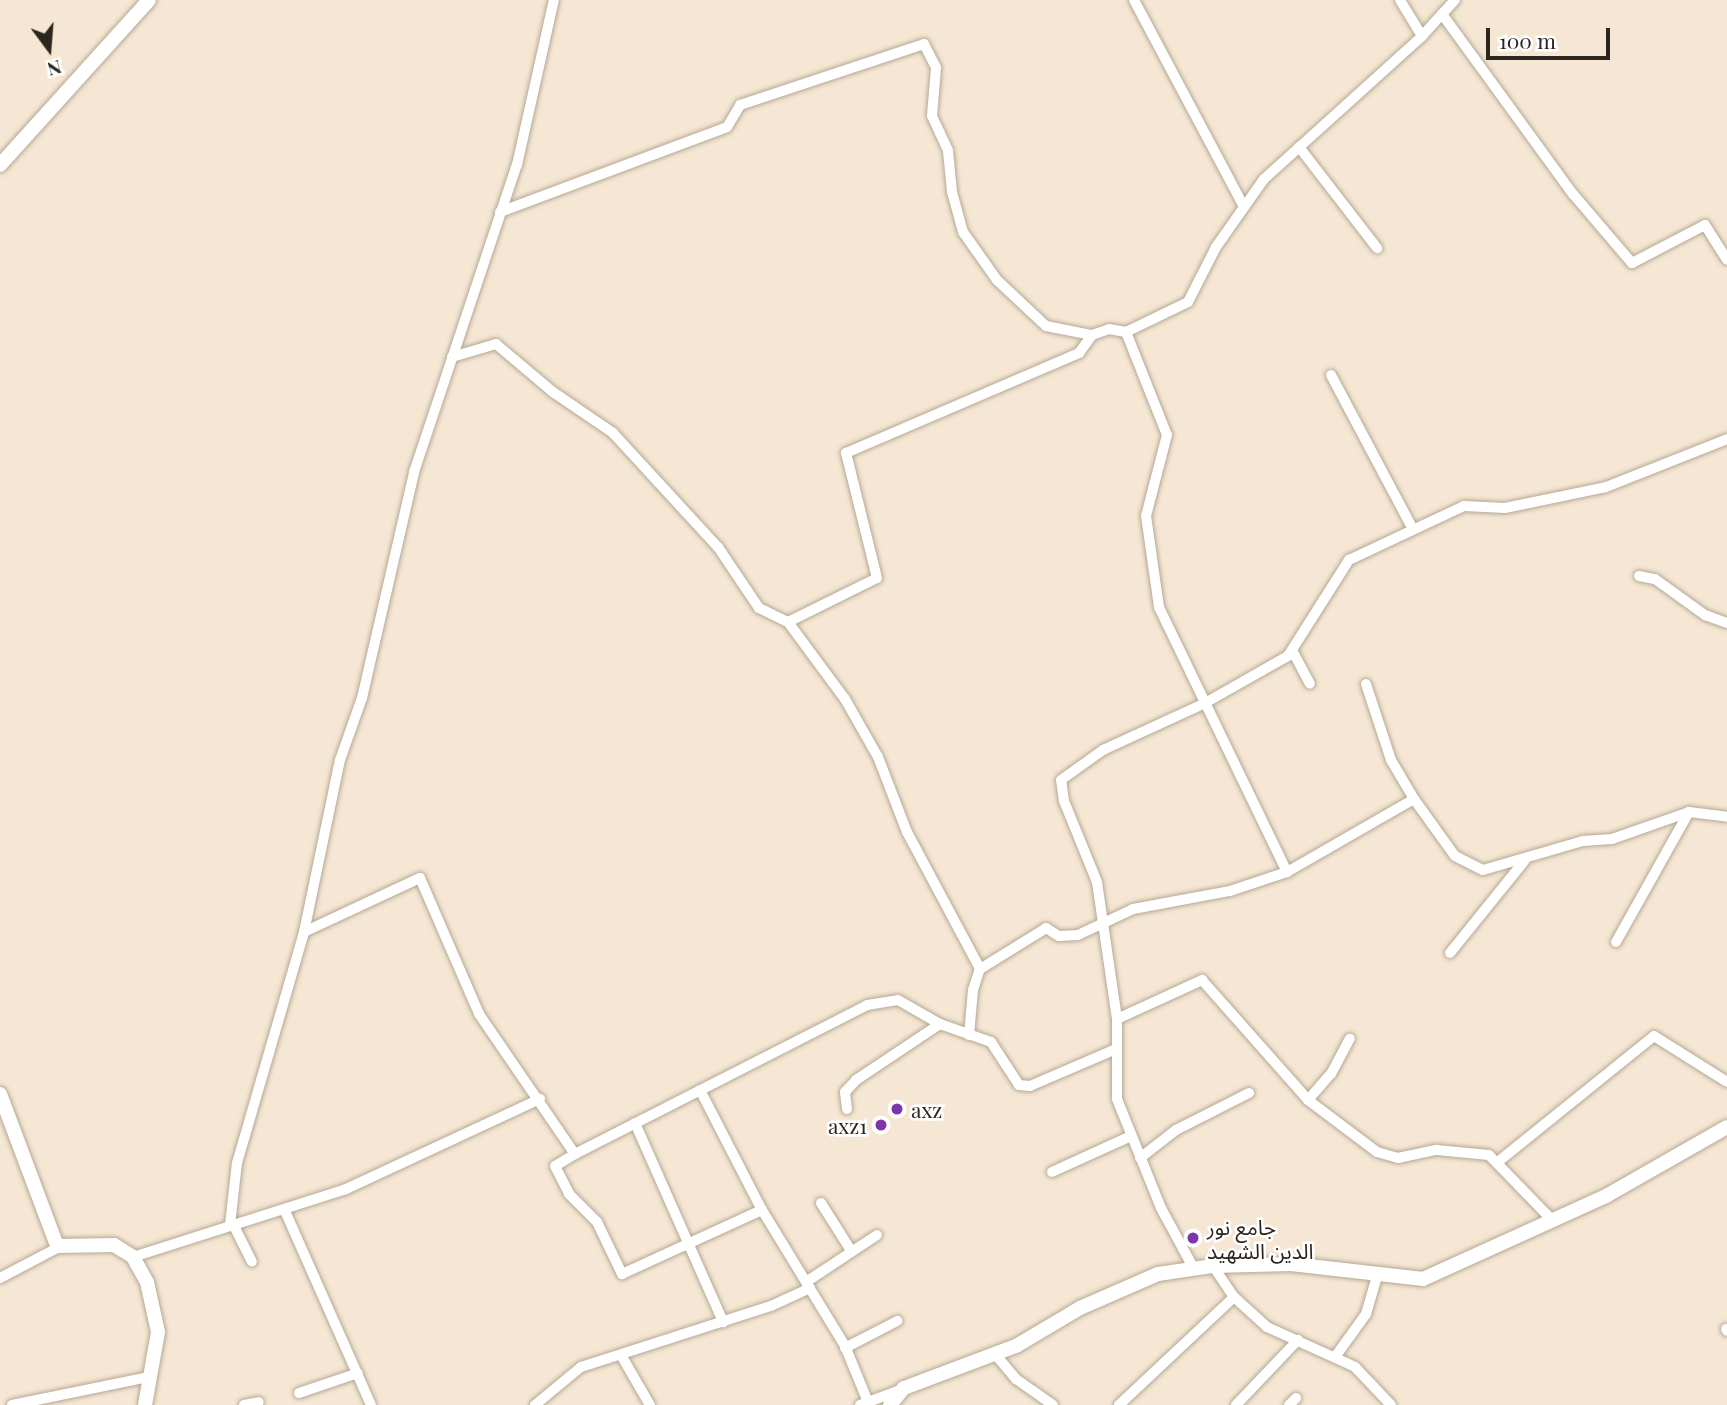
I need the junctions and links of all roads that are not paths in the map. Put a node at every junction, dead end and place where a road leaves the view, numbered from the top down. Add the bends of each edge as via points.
1 (149, 0) edge
2 (554, 0) edge
3 (1133, 0) edge
4 (1400, 0) edge
5 (1455, 0) edge
6 (1442, 14) junction
7 (1422, 36) junction
8 (1299, 146) junction
9 (0, 166) edge
10 (1244, 207) junction
11 (500, 212) junction
12 (1377, 248) dead end
13 (1727, 260) edge
14 (1126, 331) junction
15 (1093, 335) junction
16 (452, 357) junction
17 (1331, 375) dead end
18 (1727, 439) edge
19 (1413, 529) junction
20 (1639, 576) dead end
21 (788, 622) junction
22 (1727, 622) edge
23 (1292, 650) junction
24 (1310, 684) dead end
25 (1366, 684) dead end
26 (1205, 703) junction
27 (1414, 799) junction
28 (1689, 812) junction
29 (1727, 817) edge
30 (1525, 859) junction
31 (1287, 872) junction
32 (1102, 923) junction
33 (304, 932) junction
34 (1616, 942) dead end
35 (1450, 953) dead end
36 (980, 969) junction
37 (1117, 1019) junction
38 (940, 1024) junction
39 (969, 1035) junction
40 (1350, 1039) dead end
41 (1116, 1049) junction
42 (1727, 1082) edge
43 (700, 1090) junction
44 (1249, 1093) dead end
45 (0, 1094) edge
46 (540, 1099) junction
47 (1308, 1100) junction
48 (847, 1109) dead end
49 (635, 1122) junction
50 (1727, 1127) edge
51 (1131, 1136) junction
52 (575, 1154) junction
53 (1139, 1158) junction
54 (1499, 1161) junction
55 (1052, 1172) dead end
56 (821, 1203) dead end
57 (762, 1210) junction
58 (285, 1211) junction
59 (1553, 1221) junction
60 (231, 1224) junction
61 (877, 1235) dead end
62 (692, 1244) junction
63 (59, 1247) junction
64 (850, 1249) junction
65 (133, 1257) junction
66 (252, 1262) dead end
67 (1213, 1266) junction
68 (1194, 1269) junction
69 (1378, 1273) junction
70 (0, 1278) edge
71 (808, 1285) junction
72 (1234, 1297) junction
73 (897, 1321) dead end
74 (723, 1322) junction
75 (1298, 1340) junction
76 (845, 1348) junction
77 (621, 1354) junction
78 (995, 1354) junction
79 (1335, 1357) junction
80 (358, 1373) junction
81 (149, 1377) junction
82 (904, 1388) junction
83 (299, 1393) dead end
84 (259, 1402) dead end
85 (1379, 1402) edge
86 (864, 1404) edge
87 (12, 1405) edge
88 (145, 1405) edge
89 (244, 1405) edge
90 (371, 1405) edge
91 (535, 1405) edge
92 (650, 1405) edge
93 (890, 1405) edge
94 (1053, 1405) edge
95 (1119, 1405) edge
96 (1236, 1405) edge
97 (1391, 1405) edge

1 - 9 street
2 - 11 street via 517,165
3 - 10 street
4 - 7 street
5 - 6 street
6 - 7 street
6 - 13 street via 1573,194 1632,263 1705,225
7 - 8 street
8 - 10 street via 1264,179
8 - 12 street
10 - 14 street via 1216,247 1188,302
11 - 15 street via 727,127 740,106 924,44 936,68 932,116 948,151 963,232 997,280 1046,326
11 - 16 street
14 - 15 street via 1109,329
14 - 26 street via 1167,436 1146,516 1159,607
15 - 21 street via 1079,353 846,453 877,578
16 - 21 street via 496,344 553,392 613,433 718,547 759,608
16 - 33 street via 414,472 362,698 340,760
17 - 19 street
18 - 19 street via 1606,487 1505,508 1464,506
19 - 23 street via 1349,559
20 - 22 street via 1655,579 1705,615
21 - 36 street via 845,699 878,757 907,832
23 - 24 street
23 - 26 street
25 - 27 street via 1391,760
26 - 31 street
26 - 32 street via 1103,750 1061,780 1064,801 1097,881
27 - 30 street via 1455,856 1483,870
27 - 31 street
28 - 29 street
28 - 30 street via 1612,839 1583,841
28 - 34 street
30 - 35 street
31 - 32 street via 1230,891 1133,909
32 - 36 street via 1078,934 1059,936 1046,929
32 - 37 street
33 - 46 street via 420,878 479,1014
33 - 60 street via 237,1163
36 - 39 street via 972,990
37 - 41 street
37 - 47 street via 1202,980
38 - 39 street
38 - 43 street via 898,1000 867,1005
38 - 48 street via 856,1080 845,1092
39 - 41 street via 991,1042 1019,1085 1030,1086
40 - 47 street via 1331,1073
41 - 51 street via 1117,1099
42 - 54 street via 1654,1036
43 - 49 street
43 - 57 street
44 - 53 street via 1176,1130
45 - 63 street
46 - 52 street
46 - 58 street via 391,1170
47 - 54 street via 1387,1157 1478,1151
49 - 52 street
49 - 62 street
50 - 59 street
51 - 53 street
51 - 55 street
52 - 62 street via 555,1166 569,1194 597,1222 622,1274
53 - 68 street
54 - 59 street
56 - 64 street
57 - 62 street
57 - 71 street
58 - 60 street
58 - 80 street
59 - 69 street via 1423,1279
60 - 65 street
60 - 66 street
61 - 64 street
62 - 74 street
63 - 65 street via 105,1242
63 - 70 street
64 - 71 street
65 - 81 street via 156,1310
67 - 68 street
67 - 69 street via 1291,1264
67 - 72 street
68 - 78 street via 1147,1279 1080,1308
69 - 79 street via 1366,1314
71 - 74 street
71 - 76 street
72 - 75 street via 1267,1326
72 - 95 street
73 - 76 street
74 - 77 street
75 - 79 street
75 - 96 street
76 - 86 street
77 - 91 street via 581,1367
77 - 92 street
78 - 82 street
78 - 94 street via 1016,1379
79 - 85 street via 1355,1367
80 - 83 street
80 - 90 street
81 - 87 street
81 - 88 street
82 - 86 street
82 - 93 street
84 - 89 street
85 - 97 street

